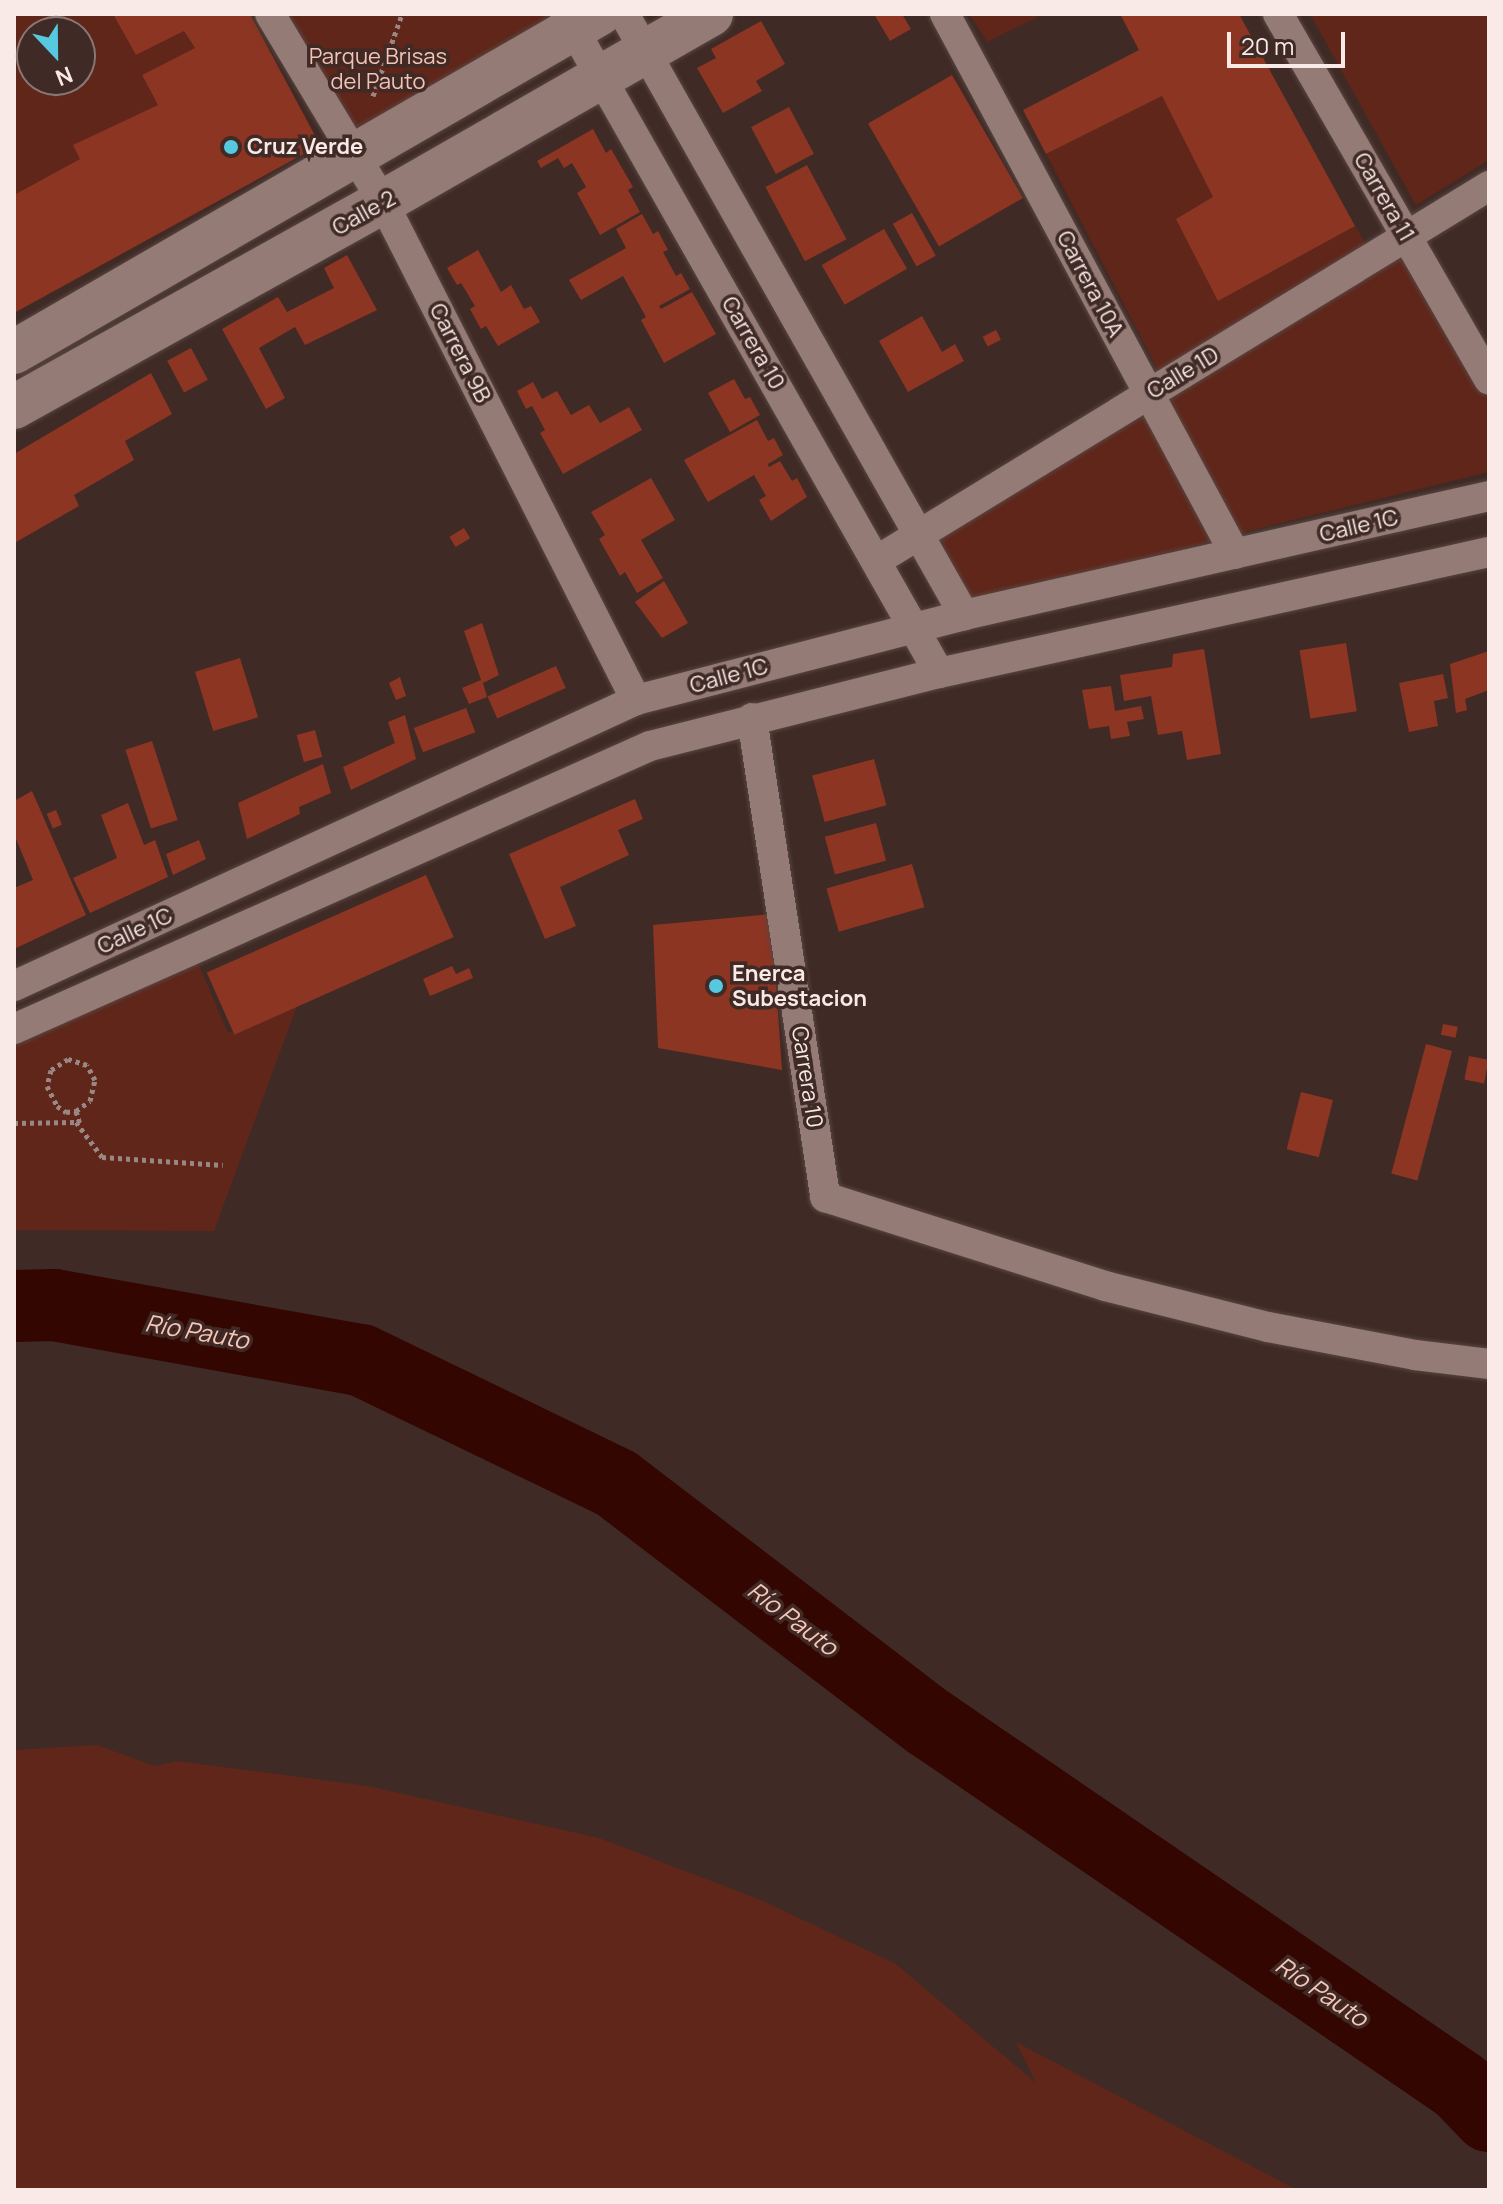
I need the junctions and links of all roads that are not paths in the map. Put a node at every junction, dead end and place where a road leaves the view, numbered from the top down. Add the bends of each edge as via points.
1 (270, 14) edge
2 (624, 14) edge
3 (711, 14) edge
4 (945, 14) edge
5 (1278, 14) edge
6 (579, 19) edge
7 (645, 52) junction
8 (601, 76) junction
9 (356, 155) junction
10 (1489, 186) edge
11 (383, 202) junction
12 (1407, 236) junction
13 (14, 352) edge
14 (1489, 380) edge
15 (1149, 394) junction
16 (14, 407) edge
17 (1489, 496) edge
18 (917, 536) junction
19 (1489, 552) edge
20 (1235, 554) junction
21 (876, 561) junction
22 (964, 615) junction
23 (913, 628) junction
24 (939, 673) junction
25 (636, 700) junction
26 (752, 718) junction
27 (14, 986) edge
28 (14, 1029) edge
29 (1489, 1364) edge

1 - 9 street, Carrera 9B
2 - 7 street
3 - 7 street, Calle 2
4 - 15 street, Carrera 10A
5 - 12 street, Carrera 11
6 - 8 street, Carrera 10
6 - 9 street
7 - 8 street, Calle 2
7 - 18 street
8 - 11 street, Calle 2
8 - 21 street, Carrera 10
9 - 11 street, Carrera 9B
9 - 13 street
10 - 12 street, Calle 1D
11 - 16 street, Calle 2
11 - 25 street, Carrera 9B
12 - 14 street, Carrera 11
12 - 15 street, Calle 1D
15 - 18 street, Calle 1D
15 - 20 street, Carrera 10A
17 - 20 street, Calle 1C
18 - 21 street, Calle 1D
18 - 22 street
19 - 24 street, Calle 1C
20 - 22 street, Calle 1C
21 - 23 street, Carrera 10
22 - 23 street, Calle 1C
23 - 24 street, Carrera 10
23 - 25 street, Calle 1C
24 - 26 street, Calle 1C
25 - 27 street, Calle 1C
26 - 28 street, Calle 1C via 650,746
26 - 29 street, Carrera 10 via 825,1197 1150,1297 1298,1332

